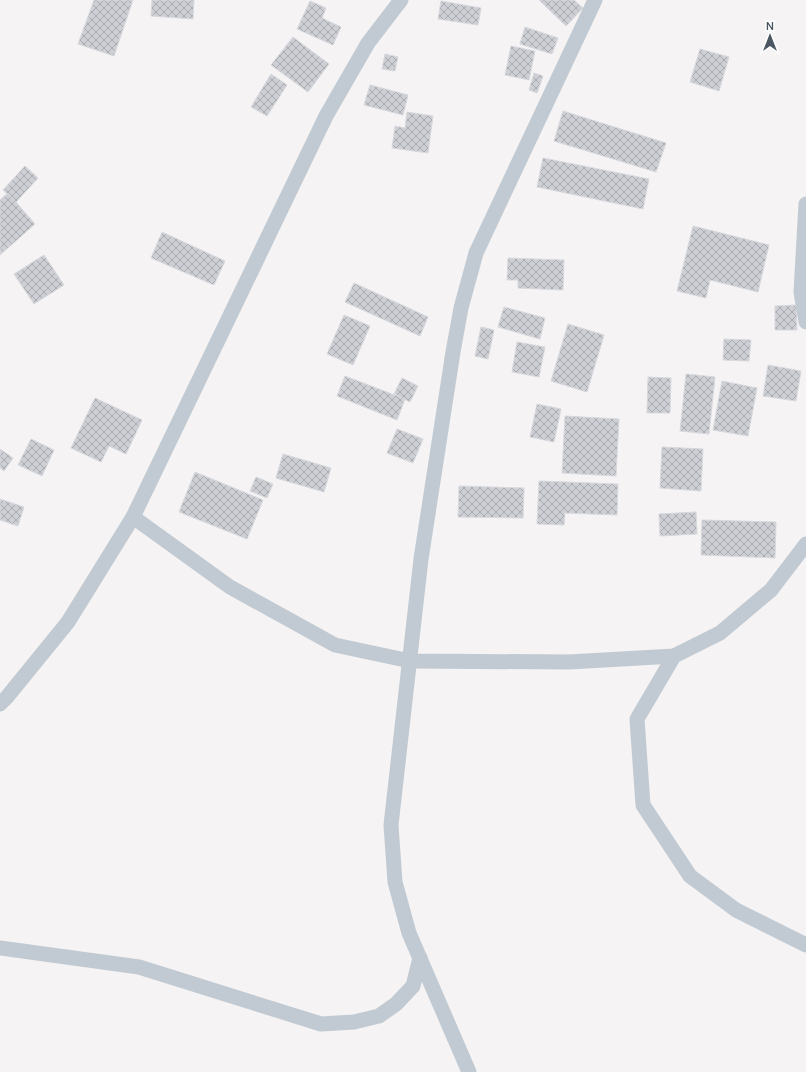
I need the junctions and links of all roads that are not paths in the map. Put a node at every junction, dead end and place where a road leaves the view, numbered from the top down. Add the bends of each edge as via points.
1 (401, 0) edge
2 (595, 0) edge
3 (806, 204) edge
4 (806, 322) edge
5 (133, 517) junction
6 (806, 544) edge
7 (674, 656) junction
8 (410, 661) junction
9 (0, 704) edge
10 (806, 944) edge
11 (0, 948) edge
12 (420, 958) junction
13 (469, 1072) edge

1 - 5 street via 368,43 326,116
2 - 8 street via 476,253 453,352 421,559
3 - 4 street via 801,292
5 - 8 street via 230,587 335,645
5 - 9 street via 68,622
6 - 7 street via 765,594 720,633
7 - 8 street via 569,662
7 - 10 street via 637,718 643,805 690,876 736,910
8 - 12 street via 391,825 395,882 409,932
11 - 12 street via 139,967 321,1024 354,1022 379,1016 396,1004 413,986
12 - 13 street

